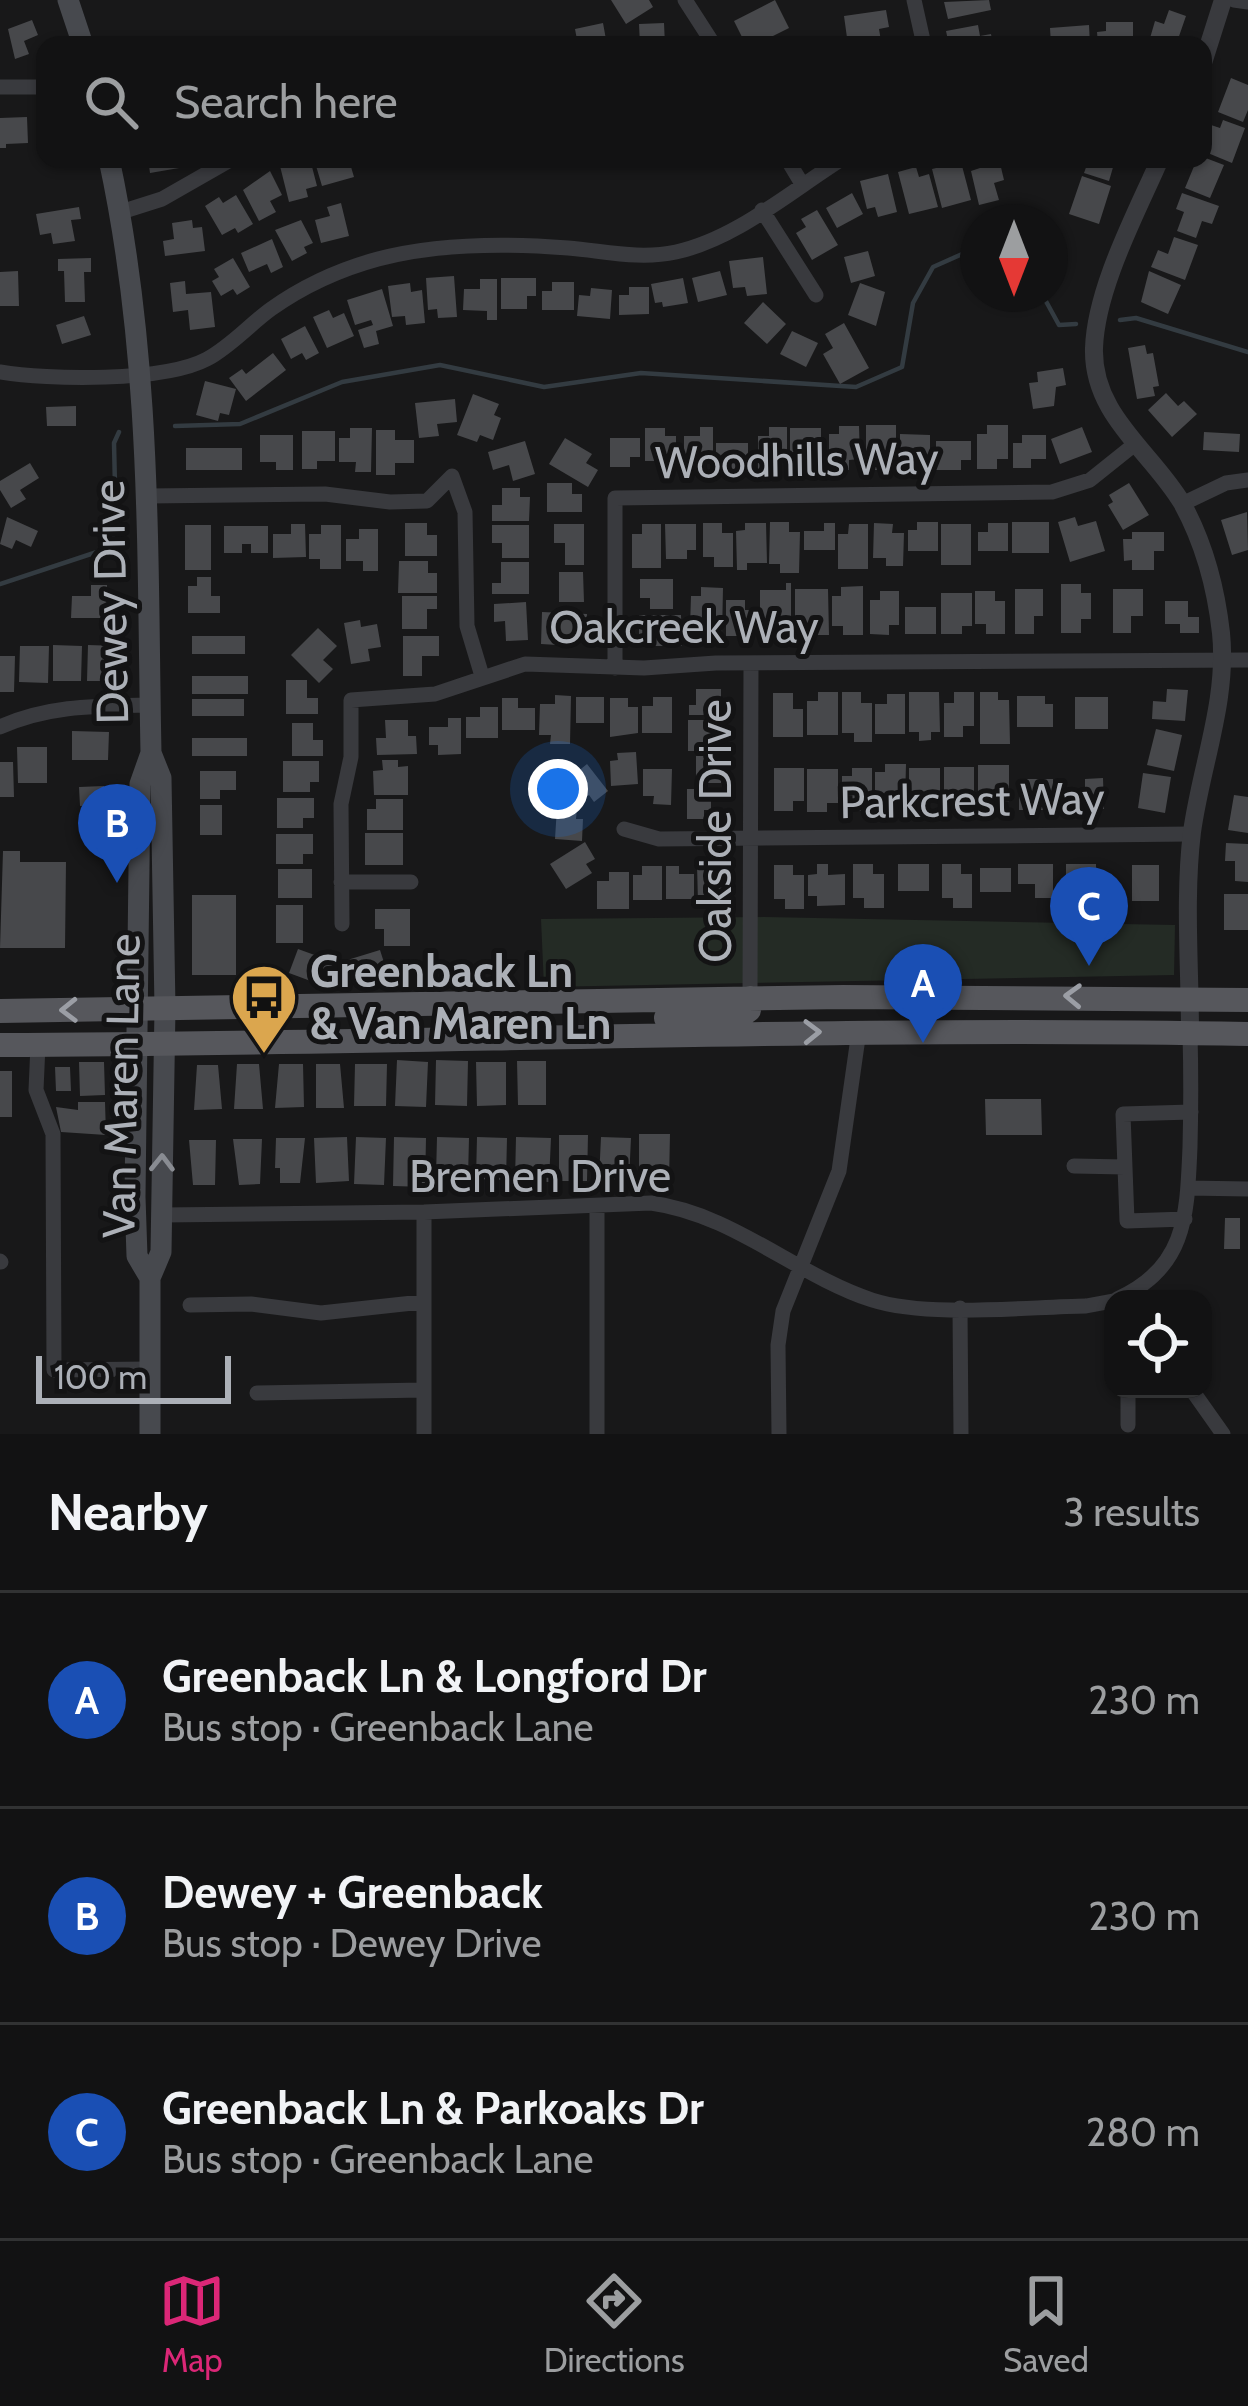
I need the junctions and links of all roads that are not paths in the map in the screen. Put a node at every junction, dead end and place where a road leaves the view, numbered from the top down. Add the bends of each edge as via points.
1 (68, 0) edge
2 (686, 0) edge
3 (914, 0) edge
4 (1223, 0) edge
5 (1234, 0) edge
6 (1248, 2) edge
7 (80, 36) edge
8 (706, 36) edge
9 (922, 36) edge
10 (1212, 36) edge
11 (0, 87) edge
12 (36, 87) edge
13 (112, 168) edge
14 (216, 168) edge
15 (792, 168) edge
16 (828, 168) edge
17 (1156, 168) edge
18 (802, 184) junction
19 (762, 210) junction
20 (121, 212) junction
21 (816, 295) dead end
22 (0, 372) edge
23 (140, 374) junction
24 (1135, 444) junction
25 (1248, 480) edge
26 (148, 496) junction
27 (1182, 504) junction
28 (1222, 660) junction
29 (1248, 660) edge
30 (751, 663) junction
31 (615, 668) junction
32 (482, 676) junction
33 (150, 705) junction
34 (0, 728) edge
35 (151, 753) junction
36 (624, 829) dead end
37 (1192, 834) junction
38 (753, 838) junction
39 (341, 882) junction
40 (411, 882) dead end
41 (342, 924) dead end
42 (750, 998) junction
43 (1190, 999) junction
44 (1248, 1000) edge
45 (165, 1008) junction
46 (137, 1009) junction
47 (0, 1010) edge
48 (860, 1031) junction
49 (1190, 1033) junction
50 (611, 1034) junction
51 (1248, 1034) edge
52 (0, 1045) edge
53 (38, 1045) junction
54 (136, 1045) junction
55 (165, 1046) junction
56 (1191, 1112) junction
57 (1073, 1166) dead end
58 (1125, 1167) junction
59 (1188, 1188) junction
60 (1248, 1190) edge
61 (597, 1208) junction
62 (424, 1212) junction
63 (161, 1215) junction
64 (1185, 1220) junction
65 (801, 1266) junction
66 (150, 1278) junction
67 (1132, 1290) edge
68 (422, 1302) junction
69 (1104, 1302) edge
70 (190, 1305) dead end
71 (960, 1307) junction
72 (148, 1369) junction
73 (423, 1390) junction
74 (257, 1393) dead end
75 (1127, 1398) edge
76 (1198, 1398) edge
77 (1128, 1425) dead end
78 (150, 1434) edge
79 (424, 1434) edge
80 (597, 1434) edge
81 (779, 1434) edge
82 (961, 1434) edge
83 (1223, 1434) edge

1 - 7 main road
2 - 8 street
3 - 9 street
4 - 10 street
5 - 6 street
11 - 12 street
13 - 20 main road, Dewey Drive
14 - 20 street
15 - 18 street
16 - 18 street
17 - 24 street via 1108,286 1094,345 1106,404
18 - 19 street
19 - 21 street
19 - 23 street via 704,243 653,255 463,246 376,260 299,292 201,362
20 - 23 main road, Dewey Drive
22 - 23 street
23 - 26 main road, Dewey Drive
24 - 27 street
24 - 31 street, Woodhills Way via 1090,480 1052,492 615,498
25 - 27 street
26 - 32 street via 427,501 452,476 465,512 467,626
26 - 33 main road, Dewey Drive
27 - 28 street via 1213,584
28 - 29 street, Oakcreek Way
28 - 30 street, Oakcreek Way
28 - 37 street
30 - 31 street, Oakcreek Way
30 - 38 street, Oakside Drive
31 - 32 street, Oakcreek Way via 525,664
32 - 39 street, Oakcreek Way via 434,694 352,700
33 - 34 street via 74,706
33 - 35 main road, Dewey Drive
35 - 45 main road, Van Maren Lane via 161,778
35 - 46 main road, Dewey Drive via 140,784
36 - 38 street, Parkcrest Way via 659,839
37 - 38 street, Parkcrest Way
37 - 43 street
38 - 42 street, Oakside Drive
39 - 40 street
39 - 41 street, Oakcreek Way
43 -> 42 main road
42 - 45 main road
42 - 50 main road via 742,1016 625,1020
43 - 44 main road
43 - 49 street
45 - 46 main road
45 - 55 main road, Van Maren Lane
46 -> 47 main road
46 - 54 main road, Dewey Drive
48 - 49 main road
50 -> 48 main road
48 - 65 street via 839,1171
49 - 51 main road
49 - 56 street, Bremen Drive
50 - 55 main road
52 - 53 main road
53 - 54 main road
53 - 72 street via 37,1090 53,1134 54,1370
54 - 55 main road
54 - 66 main road, Van Maren Lane via 136,1256
63 -> 55 main road, Van Maren Lane
56 - 58 street via 1123,1114
56 - 59 street, Bremen Drive
57 - 58 street
58 - 64 street via 1127,1221
59 - 60 street
59 - 64 street, Bremen Drive
61 - 62 street, Bremen Drive
61 - 65 street, Bremen Drive via 651,1203 694,1212
61 - 80 street
62 - 63 street, Bremen Drive
62 - 68 street
63 - 66 main road, Van Maren Lane via 161,1252
64 - 67 street, Bremen Drive via 1162,1268
65 - 71 street, Bremen Drive via 879,1302
65 - 81 street via 779,1334
66 - 72 main road, Van Maren Lane
68 - 70 street via 321,1313
68 - 73 street
69 - 71 street, Bremen Drive
71 - 82 street
72 - 78 main road, Van Maren Lane
73 - 74 street
73 - 79 street
75 - 77 street
76 - 83 street

